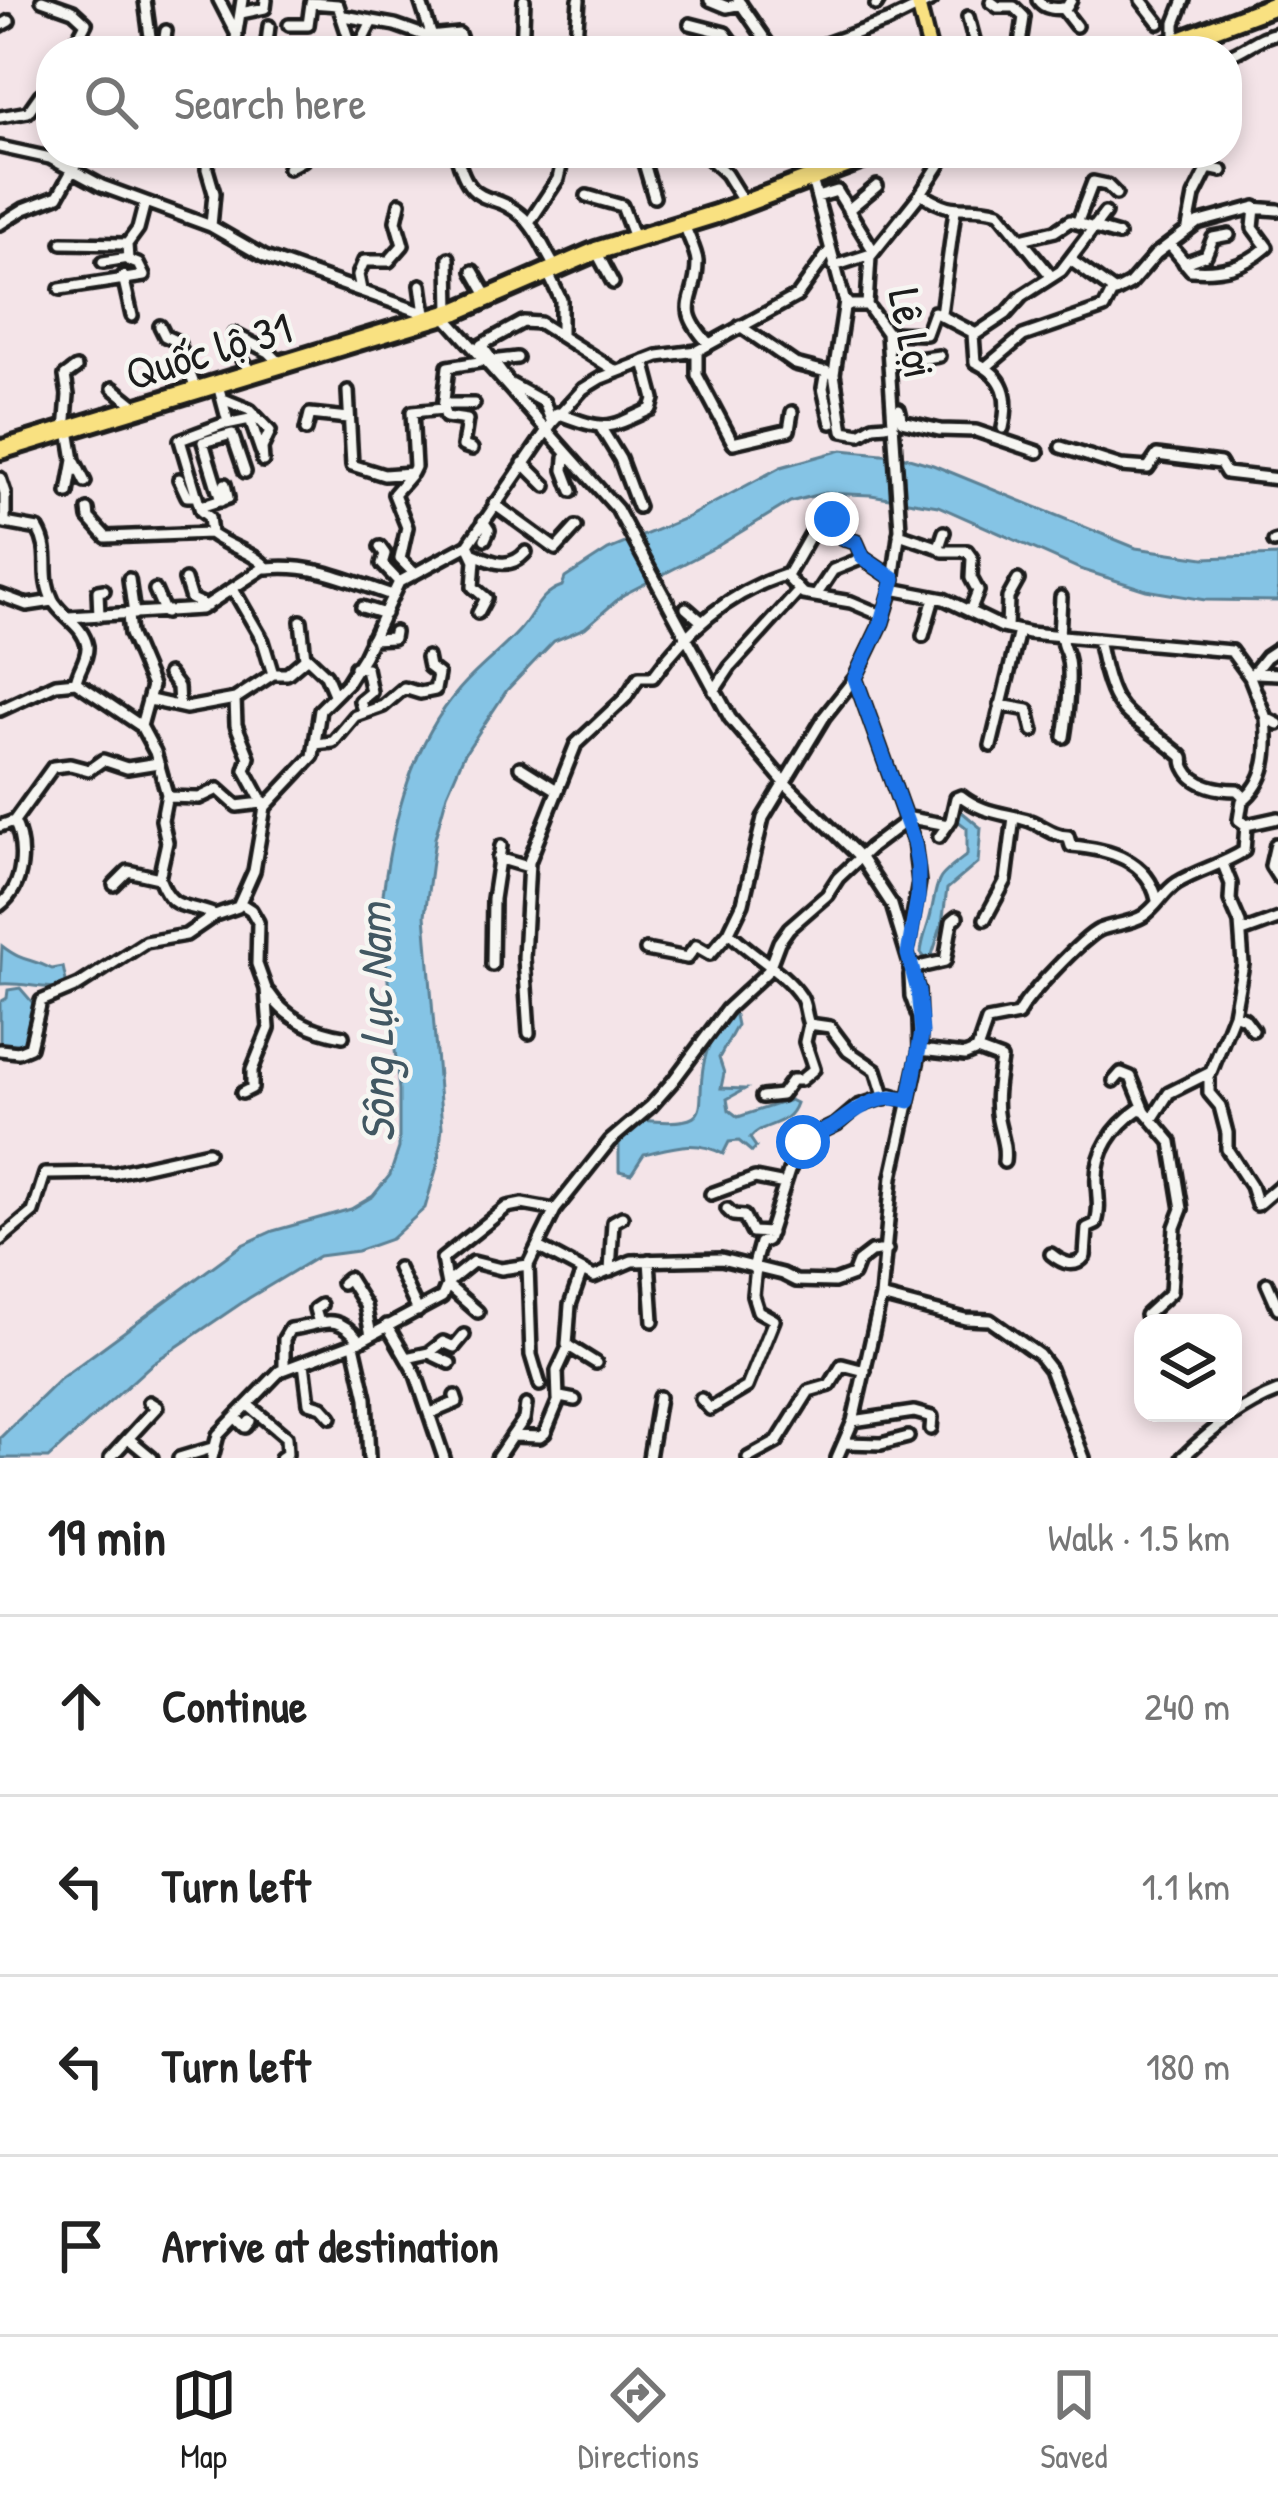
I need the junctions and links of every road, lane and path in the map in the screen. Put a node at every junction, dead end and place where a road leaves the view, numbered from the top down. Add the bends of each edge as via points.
1 (42, 0) edge
2 (145, 0) edge
3 (219, 0) edge
4 (242, 0) edge
5 (266, 0) edge
6 (420, 0) edge
7 (524, 0) edge
8 (579, 0) edge
9 (710, 0) edge
10 (1038, 0) edge
11 (1141, 0) edge
12 (1184, 0) edge
13 (740, 2) edge
14 (923, 2) edge
15 (991, 2) edge
16 (318, 3) edge
17 (1066, 4) edge
18 (1278, 4) edge
19 (241, 13) junction
20 (344, 16) junction
21 (968, 17) dead end
22 (372, 21) junction
23 (1159, 23) dead end
24 (690, 24) dead end
25 (289, 25) dead end
26 (268, 26) dead end
27 (1076, 26) dead end
28 (166, 31) dead end
29 (1202, 32) junction
30 (1278, 33) edge
31 (237, 34) joint
32 (79, 36) edge
33 (150, 36) edge
34 (165, 36) edge
35 (267, 36) edge
36 (349, 36) edge
37 (364, 36) edge
38 (428, 36) edge
39 (432, 36) edge
40 (523, 36) edge
41 (576, 36) edge
42 (726, 36) edge
43 (763, 36) edge
44 (842, 36) edge
45 (930, 36) edge
46 (973, 36) edge
47 (1021, 36) edge
48 (1175, 36) edge
49 (1192, 36) edge
50 (1204, 36) edge
51 (1242, 51) edge
52 (36, 101) edge
53 (0, 117) edge
54 (0, 147) edge
55 (36, 155) edge
56 (68, 168) edge
57 (207, 168) edge
58 (463, 168) edge
59 (561, 168) edge
60 (645, 168) edge
61 (720, 168) edge
62 (810, 168) edge
63 (831, 168) edge
64 (937, 168) edge
65 (1208, 168) joint
66 (72, 170) junction
67 (1222, 171) dead end
68 (812, 176) junction
69 (877, 186) dead end
70 (921, 193) junction
71 (1116, 194) dead end
72 (587, 196) dead end
73 (654, 197) dead end
74 (817, 197) junction
75 (145, 202) junction
76 (400, 203) dead end
77 (744, 203) junction
78 (1256, 208) junction
79 (848, 210) junction
80 (955, 210) junction
81 (1278, 210) edge
82 (1106, 214) dead end
83 (2, 220) edge
84 (1078, 220) junction
85 (529, 224) junction
86 (684, 224) junction
87 (211, 226) junction
88 (1188, 227) junction
89 (1096, 229) junction
90 (1118, 235) dead end
91 (1229, 235) dead end
92 (634, 238) junction
93 (1022, 239) junction
94 (62, 243) dead end
95 (127, 244) junction
96 (1171, 246) junction
97 (830, 250) junction
98 (596, 251) junction
99 (872, 252) junction
100 (128, 258) junction
101 (449, 258) dead end
102 (1072, 260) junction
103 (103, 262) dead end
104 (1184, 263) junction
105 (834, 266) junction
106 (551, 269) junction
107 (473, 271) dead end
108 (123, 276) junction
109 (1051, 276) junction
110 (613, 283) dead end
111 (421, 285) dead end
112 (60, 289) dead end
113 (361, 290) junction
114 (1112, 292) junction
115 (490, 299) junction
116 (845, 301) junction
117 (867, 305) junction
118 (940, 314) junction
119 (132, 316) dead end
120 (441, 317) junction
121 (160, 326) dead end
122 (740, 326) junction
123 (559, 333) junction
124 (887, 333) junction
125 (234, 334) dead end
126 (973, 334) junction
127 (709, 344) junction
128 (548, 345) dead end
129 (698, 351) junction
130 (938, 356) dead end
131 (518, 358) dead end
132 (486, 361) junction
133 (644, 361) junction
134 (891, 363) junction
135 (283, 365) junction
136 (986, 367) junction
137 (76, 368) dead end
138 (616, 370) junction
139 (830, 372) junction
140 (113, 388) dead end
141 (348, 391) dead end
142 (196, 392) junction
143 (221, 392) junction
144 (474, 404) dead end
145 (444, 406) junction
146 (139, 410) junction
147 (792, 412) dead end
148 (562, 415) junction
149 (348, 418) junction
150 (831, 423) dead end
151 (226, 424) junction
152 (886, 424) dead end
153 (549, 425) junction
154 (601, 428) junction
155 (1003, 428) dead end
156 (66, 430) junction
157 (306, 430) dead end
158 (1061, 447) dead end
159 (472, 449) dead end
160 (0, 450) edge
161 (1038, 452) dead end
162 (565, 458) junction
163 (74, 460) junction
164 (523, 464) junction
165 (245, 472) dead end
166 (412, 473) junction
167 (0, 478) edge
168 (179, 479) dead end
169 (1278, 479) edge
170 (85, 482) dead end
171 (225, 484) dead end
172 (546, 486) dead end
173 (572, 491) dead end
174 (68, 493) dead end
175 (221, 501) junction
176 (198, 502) junction
177 (494, 504) junction
178 (638, 507) dead end
179 (88, 510) dead end
180 (516, 516) junction
181 (620, 518) junction
182 (483, 521) junction
183 (2, 527) edge
184 (502, 527) dead end
185 (576, 527) dead end
186 (397, 529) dead end
187 (900, 531) junction
188 (210, 532) junction
189 (944, 532) dead end
190 (405, 538) junction
191 (485, 539) dead end
192 (380, 547) dead end
193 (940, 548) junction
194 (471, 549) junction
195 (526, 552) dead end
196 (411, 556) dead end
197 (863, 558) junction
198 (265, 567) junction
199 (416, 570) junction
200 (788, 576) junction
201 (129, 579) dead end
202 (185, 580) dead end
203 (1018, 580) dead end
204 (739, 581) dead end
205 (399, 582) junction
206 (893, 584) junction
207 (232, 589) junction
208 (104, 590) dead end
209 (155, 590) dead end
210 (800, 590) junction
211 (716, 594) dead end
212 (746, 594) junction
213 (817, 594) junction
214 (0, 595) edge
215 (392, 595) junction
216 (1060, 596) dead end
217 (934, 598) junction
218 (125, 599) dead end
219 (53, 601) junction
220 (208, 606) junction
221 (722, 606) junction
222 (362, 607) dead end
223 (686, 608) dead end
224 (970, 610) junction
225 (165, 613) junction
226 (478, 613) dead end
227 (385, 614) junction
228 (127, 615) junction
229 (100, 616) junction
230 (884, 616) junction
231 (69, 617) junction
232 (301, 621) dead end
233 (700, 621) junction
234 (1012, 629) junction
235 (394, 632) dead end
236 (684, 636) junction
237 (923, 636) dead end
238 (1060, 637) junction
239 (371, 639) junction
240 (1098, 639) junction
241 (1278, 649) edge
242 (427, 657) dead end
243 (305, 658) junction
244 (355, 667) junction
245 (168, 674) dead end
246 (273, 674) junction
247 (1278, 674) edge
248 (1253, 675) junction
249 (855, 678) junction
250 (76, 682) junction
251 (714, 691) junction
252 (325, 697) junction
253 (235, 699) junction
254 (150, 700) junction
255 (1000, 705) junction
256 (179, 706) junction
257 (0, 710) edge
258 (363, 711) junction
259 (1266, 718) junction
260 (1278, 724) edge
261 (141, 727) junction
262 (1033, 731) dead end
263 (1064, 737) dead end
264 (315, 743) junction
265 (992, 746) dead end
266 (158, 763) junction
267 (520, 767) dead end
268 (785, 783) junction
269 (557, 790) junction
270 (167, 797) junction
271 (1244, 797) junction
272 (263, 805) junction
273 (1014, 817) junction
274 (1278, 818) edge
275 (906, 819) junction
276 (1264, 820) junction
277 (14, 821) junction
278 (947, 825) junction
279 (1246, 825) junction
280 (0, 826) edge
281 (939, 837) dead end
282 (1277, 845) edge
283 (861, 858) junction
284 (1223, 865) junction
285 (528, 867) junction
286 (1278, 877) edge
287 (159, 878) junction
288 (114, 885) dead end
289 (1157, 901) junction
290 (240, 903) junction
291 (0, 904) edge
292 (215, 915) junction
293 (957, 917) dead end
294 (985, 919) dead end
295 (1278, 920) edge
296 (729, 932) junction
297 (1242, 932) junction
298 (646, 950) dead end
299 (908, 954) junction
300 (492, 965) dead end
301 (769, 969) junction
302 (910, 969) junction
303 (266, 989) junction
304 (1234, 1014) junction
305 (809, 1024) junction
306 (1253, 1030) dead end
307 (529, 1033) dead end
308 (343, 1036) dead end
309 (0, 1050) edge
310 (920, 1050) junction
311 (977, 1050) junction
312 (1209, 1075) junction
313 (1114, 1082) dead end
314 (242, 1093) dead end
315 (762, 1097) dead end
316 (885, 1099) junction
317 (909, 1101) junction
318 (1149, 1114) junction
319 (208, 1153) dead end
320 (1004, 1162) dead end
321 (785, 1184) junction
322 (1278, 1187) edge
323 (711, 1194) dead end
324 (727, 1209) dead end
325 (555, 1210) junction
326 (622, 1216) dead end
327 (770, 1233) junction
328 (0, 1240) edge
329 (538, 1247) junction
330 (887, 1250) junction
331 (1051, 1254) dead end
332 (650, 1260) junction
333 (528, 1265) junction
334 (398, 1268) dead end
335 (754, 1268) junction
336 (582, 1271) junction
337 (610, 1271) junction
338 (341, 1283) dead end
339 (1267, 1283) dead end
340 (447, 1284) junction
341 (881, 1297) junction
342 (321, 1305) dead end
343 (1278, 1308) edge
344 (418, 1311) junction
345 (478, 1312) dead end
346 (1147, 1314) edge
347 (653, 1321) dead end
348 (319, 1323) junction
349 (387, 1325) junction
350 (464, 1335) dead end
351 (362, 1340) junction
352 (568, 1347) junction
353 (429, 1353) junction
354 (406, 1358) junction
355 (450, 1363) dead end
356 (596, 1363) dead end
357 (304, 1364) junction
358 (284, 1368) junction
359 (865, 1371) junction
360 (556, 1376) junction
361 (571, 1381) dead end
362 (541, 1385) dead end
363 (1278, 1392) edge
364 (455, 1396) dead end
365 (659, 1397) dead end
366 (701, 1399) dead end
367 (558, 1400) junction
368 (575, 1400) dead end
369 (149, 1402) dead end
370 (248, 1405) junction
371 (526, 1405) dead end
372 (431, 1414) junction
373 (331, 1417) dead end
374 (236, 1418) junction
375 (250, 1421) dead end
376 (854, 1421) junction
377 (931, 1429) dead end
378 (512, 1436) junction
379 (908, 1437) dead end
380 (129, 1439) junction
381 (846, 1442) junction
382 (212, 1453) edge
383 (110, 1458) edge
384 (150, 1458) edge
385 (178, 1458) edge
386 (281, 1458) edge
387 (369, 1458) edge
388 (444, 1458) edge
389 (497, 1458) edge
390 (649, 1458) edge
391 (748, 1458) edge
392 (837, 1458) edge
393 (1084, 1458) edge
394 (1182, 1458) edge

1 - 32 street via 75,12 86,23
2 - 33 street
3 - 31 street
4 - 19 street
5 - 19 street via 265,8
6 - 39 street
7 - 40 street
8 - 41 street
9 - 13 street
10 - 17 street via 1047,8
11 - 23 street
12 - 48 street
13 - 43 street
14 - 44 street
14 - 45 main road
15 - 47 street via 1024,17
16 - 20 street via 338,4
16 - 25 street via 308,5 308,25
17 - 27 street
18 - 29 highway
19 - 31 street
20 - 22 street
20 - 36 street
21 - 46 street
22 - 37 street
22 - 38 street
24 - 42 street
26 - 35 street
28 - 34 street
29 - 49 highway
29 - 50 street
30 - 51 street
52 - 53 street via 28,112
54 - 55 street
56 - 66 street
57 - 87 street
58 - 85 street via 475,194
59 - 85 street
60 - 73 street
61 - 77 street
62 - 68 street
63 - 68 highway, Quốc lộ 31
64 - 70 street, Lê Lợi
65 - 67 street
65 - 88 street
66 - 75 street
66 - 83 street via 58,196
68 - 74 street
68 - 77 highway, Quốc lộ 31
69 - 79 street
70 - 80 street
70 - 99 street, Lê Lợi
71 - 84 street via 1093,182
72 - 92 street via 622,206
74 - 79 street via 837,191
74 - 97 street
75 - 87 street
75 - 95 street
76 - 113 street via 403,245 388,261 364,261
77 - 86 highway, Quốc lộ 31
78 - 81 street
78 - 88 street
78 - 104 street via 1253,228 1267,247 1258,255 1216,271 1191,271
79 - 99 street
80 - 93 street via 999,212
80 - 118 street
82 - 89 street
84 - 89 street
84 - 93 street
85 - 106 street
86 - 92 highway, Quốc lộ 31
86 - 127 street via 697,260 690,318
87 - 113 street via 265,256
88 - 96 street
89 - 90 street
89 - 102 street
91 - 104 street
92 - 98 highway, Quốc lộ 31
93 - 109 street
94 - 95 street
95 - 100 street
96 - 104 street
96 - 114 street
97 - 105 street
97 - 122 street via 797,296
98 - 106 highway, Quốc lộ 31
98 - 110 street
99 - 105 street
99 - 117 street, Lê Lợi
100 - 103 street
100 - 108 street via 144,275
101 - 120 street
102 - 109 street
102 - 114 street
105 - 116 street
106 - 115 highway, Quốc lộ 31
106 - 123 street via 561,300
107 - 115 street
108 - 112 street
108 - 119 street
109 - 126 street
111 - 120 street
113 - 120 street
114 - 136 street via 1100,310 1023,336
115 - 120 highway, Quốc lộ 31
116 - 117 street
116 - 139 street
117 - 124 street, Lê Lợi
118 - 124 street via 932,314 926,334
118 - 126 street
120 - 132 street
120 - 135 highway, Quốc lộ 31
121 - 142 street via 178,342
122 - 127 street
122 - 139 street via 795,364
123 - 128 street
123 - 132 street via 523,322 482,345
123 - 138 street
124 - 134 street, Lê Lợi
125 - 135 street
126 - 136 street via 974,362
127 - 129 street
129 - 133 street
129 - 147 street via 699,380 733,443 789,430
130 - 134 street
131 - 132 street
132 - 145 street via 448,368
132 - 153 street
132 - 153 street via 538,396
133 - 138 street
133 - 154 street via 652,407
134 - 161 street via 902,421 976,431
134 - 187 street, Lê Lợi
135 - 143 highway, Quốc lộ 31 via 249,367
136 - 155 street via 1009,402
137 - 156 street via 65,376
138 - 148 street via 583,389
139 - 150 street via 823,388
139 - 152 street via 844,433
140 - 146 street
141 - 149 street
142 - 143 highway, Quốc lộ 31
142 - 146 highway, Quốc lộ 31
143 - 151 street
143 - 151 street via 270,431 262,456 250,419
144 - 145 street
145 - 159 street via 446,417 467,420 463,446
145 - 166 street via 412,412
146 - 156 highway, Quốc lộ 31
148 - 153 street
148 - 154 street
149 - 157 street via 310,414
149 - 166 street via 352,465
151 - 176 street via 180,440
153 - 162 street
153 - 164 street
153 - 181 street
154 - 178 street
156 - 160 highway, Quốc lộ 31
156 - 163 street
158 - 169 street via 1121,466 1148,468 1157,455
162 - 173 street
162 - 181 street
163 - 170 street
163 - 174 street
164 - 172 street
164 - 177 street
165 - 175 street via 232,434 202,442
166 - 190 street via 394,494
167 - 183 street
168 - 176 street
171 - 175 street via 228,498
175 - 176 street
176 - 188 street
177 - 180 street
177 - 182 street
179 - 188 street via 103,536
180 - 184 street
180 - 185 street via 556,549
181 - 236 street
182 - 191 street
182 - 194 street
183 - 219 street via 35,528 46,542
186 - 190 street
187 - 193 street
187 - 206 street, Lê Lợi
188 - 198 street
189 - 193 street
190 - 199 street via 400,559
192 - 205 street
193 - 224 street via 971,555 978,591
194 - 195 street via 506,564
194 - 199 street
194 - 226 street via 473,585 487,598
196 - 199 street
197 - 200 street via 832,519 811,534
197 - 206 street
197 - 213 street via 833,570
198 - 207 street
198 - 215 street via 342,574
199 - 205 street
200 - 210 street
200 - 212 street
201 - 228 street
202 - 220 street via 191,599
203 - 234 street via 1008,598
204 - 212 street
205 - 215 street
206 - 217 street
206 - 230 street, Lê Lợi
207 - 220 street
207 - 246 street
208 - 229 street
209 - 225 street
210 - 213 street
210 - 251 street
211 - 221 street
212 - 221 street
213 - 230 street
214 - 219 street via 27,605
215 - 227 street
216 - 238 street
217 - 224 street
217 - 237 street
218 - 228 street
219 - 231 street
220 - 225 street
221 - 233 street
222 - 227 street
223 - 233 street
224 - 234 street
225 - 228 street
227 - 239 street
228 - 229 street
228 - 254 street via 152,683
229 - 231 street
230 - 249 street, Lê Lợi
231 - 250 street via 87,646
232 - 243 street
233 - 236 street
234 - 238 street
234 - 255 street
235 - 239 street
236 - 251 street
236 - 269 street via 652,677 639,677 576,744
238 - 240 street
238 - 263 street via 1067,657
239 - 244 street
240 - 248 street via 1231,651
240 - 271 street via 1108,689 1133,722 1179,754 1191,776
241 - 248 street
242 - 258 street via 435,690 407,687
243 - 246 street via 284,676
243 - 252 street via 326,675
244 - 252 street
244 - 258 street via 370,681
245 - 256 street
246 - 253 street
247 - 248 street
248 - 259 street
249 - 268 street, Lê Lợi
249 - 275 street
250 - 257 street
250 - 261 street
251 - 268 street
252 - 264 street
253 - 256 street
253 - 272 street via 245,770
254 - 256 street
254 - 261 street
255 - 262 street via 1028,710
255 - 265 street
258 - 264 street via 337,739
259 - 260 street
259 - 271 street via 1266,769
261 - 266 street
264 - 272 street via 311,758
266 - 270 street
266 - 277 street via 55,766
267 - 269 street
268 - 283 street
268 - 296 street, Lê Lợi via 761,822 752,877
269 - 285 street
270 - 272 street via 199,798 218,788 237,806
270 - 287 street
271 - 279 street via 1239,820
272 - 290 street via 254,871
273 - 278 street via 958,796
273 - 289 street via 1068,836 1071,846 1140,866
273 - 294 street via 1006,880
274 - 276 street
275 - 278 street
275 - 283 street
275 - 299 street via 919,882
276 - 279 street
276 - 282 street
277 - 280 street
277 - 291 street via 22,839 19,871
278 - 281 street
279 - 284 street via 1246,849
282 - 286 street via 1271,866
283 - 299 street via 892,905
283 - 301 street via 785,933
284 - 289 street via 1180,881
284 - 297 street
285 - 300 street via 500,852
285 - 307 street
287 - 288 street via 128,871
287 - 292 street via 173,902
289 - 311 street via 1070,952 1018,1015 987,1021
290 - 292 street
290 - 303 street via 258,922
292 - 309 street via 186,934 146,942 40,1002 30,1047
293 - 302 street via 945,961
295 - 297 street
296 - 298 street via 710,954 696,946 687,958
296 - 301 street
297 - 304 street
299 - 302 street
301 - 305 street via 803,1000
301 - 325 street
302 - 310 street
303 - 308 street via 293,1017
303 - 314 street via 269,1028 252,1088
304 - 306 street
304 - 312 street
305 - 315 street via 814,1069 781,1095
305 - 316 street via 830,1027 876,1070
310 - 311 street
310 - 317 street
311 - 320 street via 1001,1061 996,1104
312 - 318 street via 1168,1093
312 - 322 street via 1227,1148 1256,1205
313 - 318 street via 1121,1073 1131,1077
316 - 317 street
316 - 321 street via 855,1107 806,1138
317 - 330 street
318 - 331 street via 1139,1109 1116,1126 1100,1160 1099,1217 1088,1228 1085,1256 1068,1264
318 - 346 street via 1171,1142 1182,1214 1172,1292
319 - 328 street via 108,1174 44,1175 33,1213
321 - 323 street via 755,1178
321 - 327 street
324 - 327 street via 744,1216 752,1232
325 - 329 street
325 - 340 street via 500,1210 442,1259
326 - 337 street via 613,1222
327 - 335 street
329 - 333 street
329 - 336 street
330 - 335 street via 871,1252 842,1281 796,1281
330 - 341 street
332 - 335 street via 721,1259
332 - 337 street
332 - 347 street
333 - 340 street via 473,1262
333 - 362 street via 531,1355
334 - 344 street
335 - 366 street via 758,1311 774,1319 755,1369 745,1389 710,1408
336 - 337 street
336 - 352 street
338 - 351 street via 348,1278 365,1305
339 - 343 street
340 - 344 street via 442,1297
340 - 345 street
341 - 359 street
341 - 393 street via 990,1320 1039,1355
342 - 348 street
344 - 349 street
348 - 351 street via 335,1321
348 - 358 street via 288,1331
349 - 351 street
349 - 354 street
350 - 353 street via 454,1347 443,1342
351 - 357 street
351 - 387 street
352 - 356 street
352 - 360 street
353 - 354 street
353 - 355 street
354 - 372 street
357 - 358 street
357 - 373 street via 309,1403
358 - 370 street
359 - 376 street
359 - 391 street via 840,1366 830,1385 809,1391 777,1442
360 - 361 street
360 - 367 street
363 - 394 street
364 - 372 street
365 - 390 street
367 - 368 street
367 - 378 street via 542,1436
369 - 380 street via 157,1407
370 - 374 street
370 - 386 street via 283,1431 288,1447
371 - 378 street
372 - 388 street
374 - 375 street
374 - 382 street
376 - 377 street via 917,1412 932,1417
376 - 381 street
378 - 389 street
379 - 381 street
380 - 383 street
380 - 384 street
381 - 392 street
382 - 385 street

